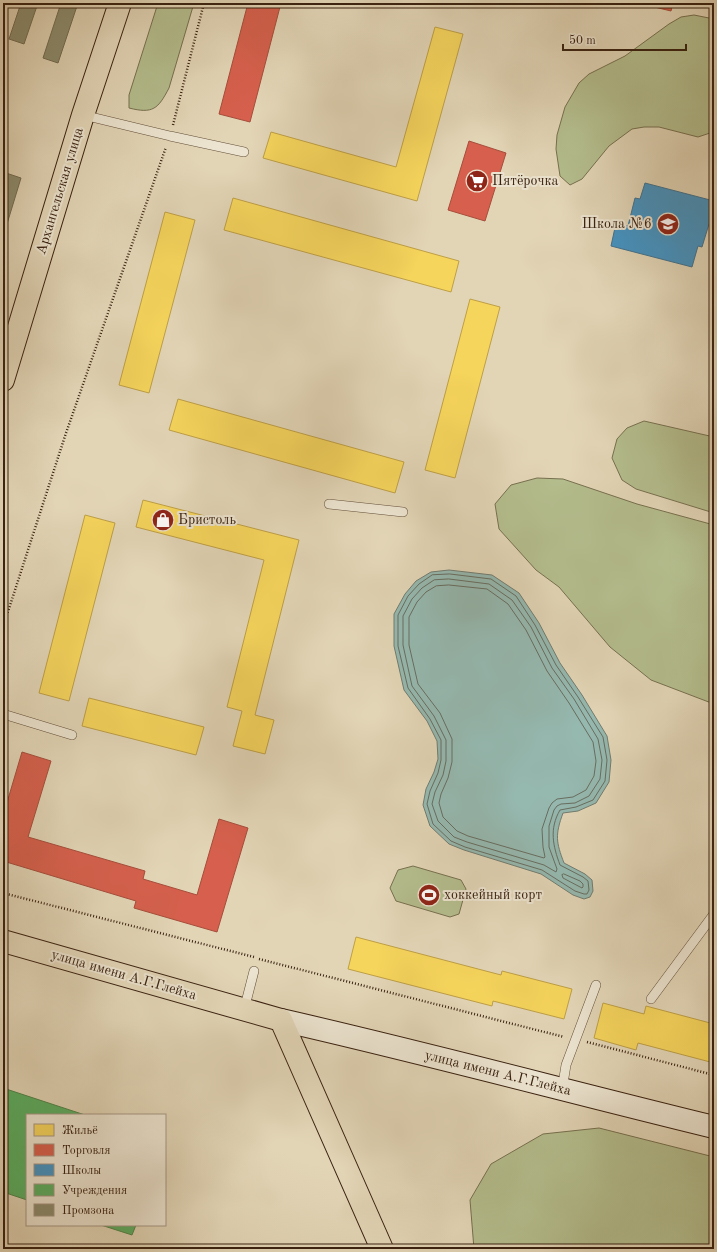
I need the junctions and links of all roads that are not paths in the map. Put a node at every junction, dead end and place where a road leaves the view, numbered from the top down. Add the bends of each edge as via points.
1 (120, 3) edge
2 (83, 115) junction
3 (244, 152) dead end
4 (3, 380) edge
5 (329, 504) dead end
6 (403, 512) dead end
7 (3, 714) edge
8 (72, 735) dead end
9 (714, 914) edge
10 (3, 941) edge
11 (254, 971) dead end
12 (596, 985) dead end
13 (651, 999) dead end
14 (244, 1010) junction
15 (281, 1020) junction
16 (562, 1090) junction
17 (714, 1127) edge
18 (382, 1249) edge

1 - 2 main road, Архангельская улица
2 - 3 lane
2 - 4 main road, Архангельская улица
5 - 6 lane
7 - 8 lane
9 - 13 lane
10 - 14 main road, улица имени А.Г.Глейха
11 - 14 lane
12 - 16 lane via 566,1065
14 - 15 main road, улица имени А.Г.Глейха
15 - 16 street, улица имени А.Г.Глейха
15 - 18 main road
16 - 17 street, улица имени А.Г.Глейха

